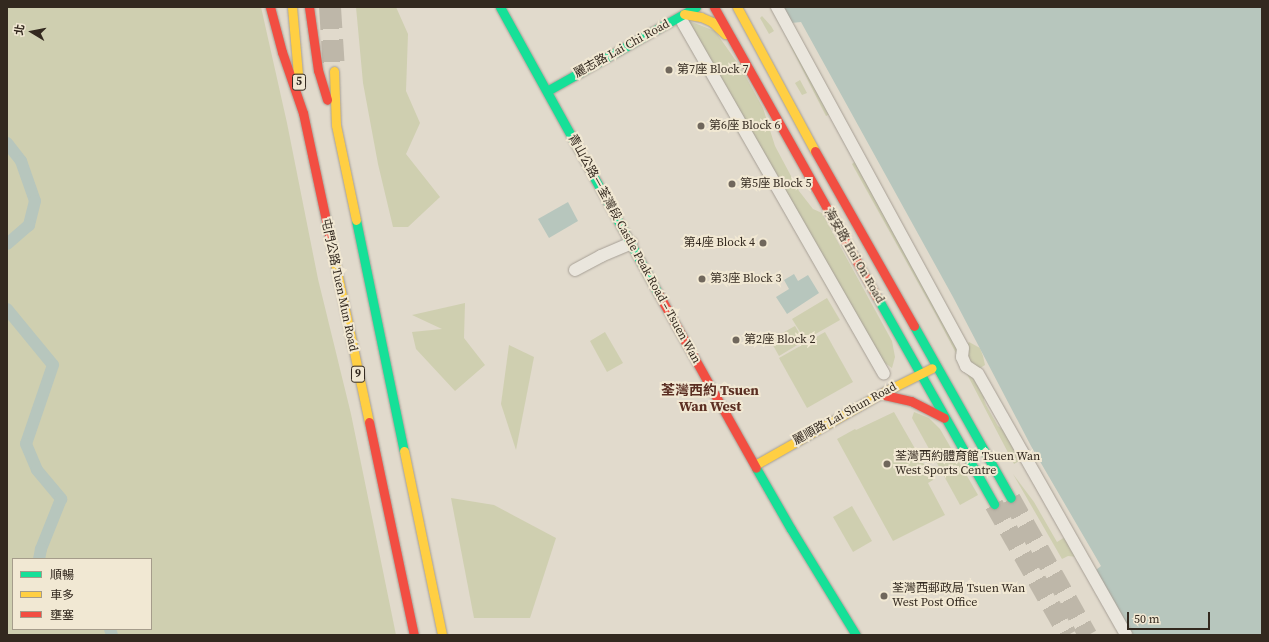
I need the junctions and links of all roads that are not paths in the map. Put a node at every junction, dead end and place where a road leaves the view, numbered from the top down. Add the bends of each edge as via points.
1 (270, 7) edge
2 (292, 7) edge
3 (309, 7) edge
4 (500, 7) edge
5 (696, 7) edge
6 (714, 7) edge
7 (737, 7) edge
8 (778, 7) edge
9 (684, 19) junction
10 (730, 37) junction
11 (334, 71) tunnel mouth
12 (547, 91) junction
13 (303, 113) junction
14 (336, 125) junction
15 (631, 243) junction
16 (575, 270) dead end
17 (937, 365) junction
18 (884, 374) dead end
19 (920, 374) junction
20 (880, 394) junction
21 (944, 418) junction
22 (755, 464) junction
23 (1011, 498) tunnel mouth
24 (994, 504) tunnel mouth
25 (414, 635) edge
26 (442, 635) edge
27 (856, 635) edge
28 (1126, 635) edge

1 - 13 main road, 屯門公路 Tuen Mun Road / 9
2 - 13 main road, 5
3 - 14 main road, 5 via 318,70
4 - 12 main road, 青山公路－荃灣段 Castle Peak Road – Tsuen Wan
5 - 9 main road, 麗志路 Lai Chi Road
6 - 10 main road, 海安路 Hoi On Road
7 - 17 main road, 海安路 Hoi On Road
8 - 28 street via 963,348 962,357 966,366 978,374
9 - 10 main road via 695,15 712,22
9 - 12 main road, 麗志路 Lai Chi Road
9 - 18 street
10 - 19 main road, 海安路 Hoi On Road
11 - 14 main road
12 - 15 main road, 青山公路－荃灣段 Castle Peak Road – Tsuen Wan
13 - 25 main road, 屯門公路 Tuen Mun Road / 9
14 - 26 main road
15 - 16 street
15 - 22 main road, 青山公路－荃灣段 Castle Peak Road – Tsuen Wan via 682,338
17 - 19 main road, 麗順路 Lai Shun Road
17 - 23 main road, 海安路 Hoi On Road
19 - 20 main road, 麗順路 Lai Shun Road
19 - 21 main road, 海安路 Hoi On Road
20 - 21 main road via 911,401
20 - 22 main road, 麗順路 Lai Shun Road
21 - 24 main road, 海安路 Hoi On Road
22 - 27 main road, 青山公路－荃灣段 Castle Peak Road – Tsuen Wan via 807,556

